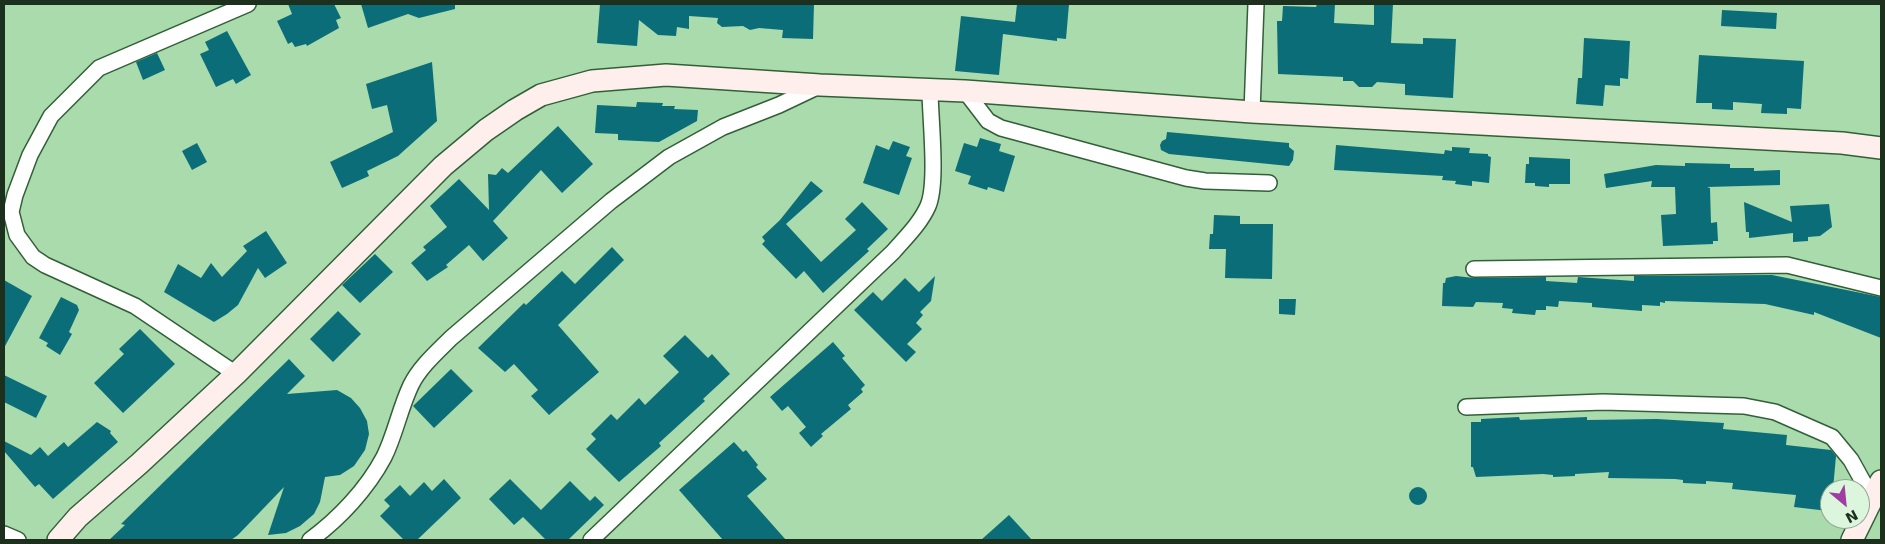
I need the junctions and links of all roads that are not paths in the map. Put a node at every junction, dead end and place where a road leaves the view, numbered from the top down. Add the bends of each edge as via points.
1 (248, 4) edge
2 (1256, 4) edge
3 (820, 85) junction
4 (930, 90) junction
5 (965, 91) junction
6 (1252, 112) junction
7 (1881, 148) edge
8 (1269, 183) dead end
9 (1474, 269) dead end
10 (1881, 288) edge
11 (236, 374) junction
12 (1466, 407) dead end
13 (1877, 489) edge
14 (4, 534) edge
15 (18, 540) edge
16 (58, 540) edge
17 (310, 540) edge
18 (591, 540) edge
19 (1852, 540) edge

1 - 11 street via 99,68 51,116 30,154 14,195 12,212 16,235 45,265 135,306
2 - 6 street
3 - 4 street
3 - 11 street via 666,75 592,80 542,95 486,130 443,166
3 - 17 street via 779,106 723,127 669,157 611,201 451,338 412,384 384,457 364,486 343,511
4 - 5 street
4 - 18 street via 932,186 928,205 915,228
5 - 6 street
5 - 8 street via 988,121 1001,128 1186,178
6 - 7 street via 1769,139
9 - 10 street via 1787,265
11 - 16 street via 78,517
12 - 13 street via 1604,402 1744,406 1775,412 1832,437
13 - 19 street
14 - 15 street

